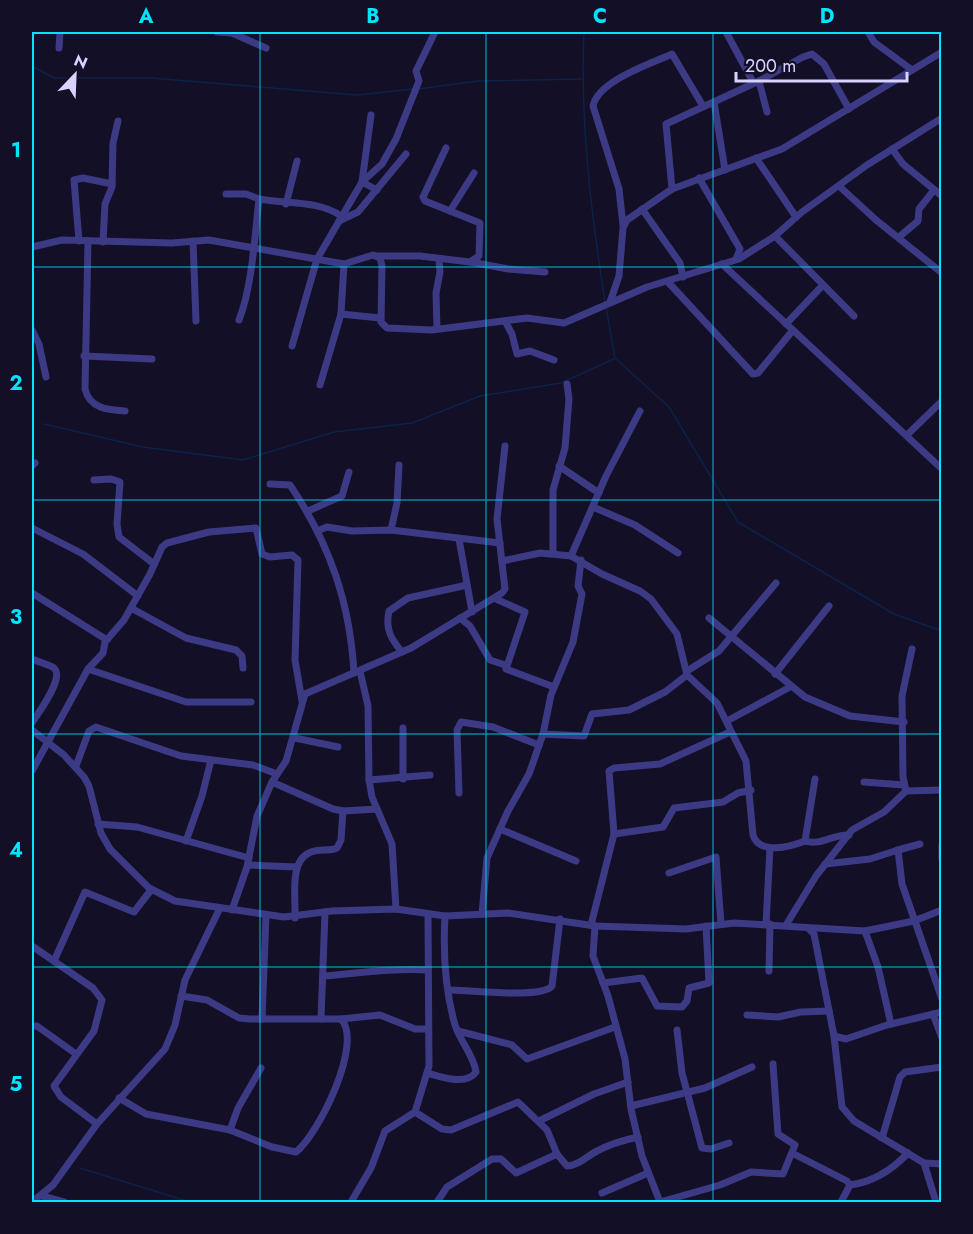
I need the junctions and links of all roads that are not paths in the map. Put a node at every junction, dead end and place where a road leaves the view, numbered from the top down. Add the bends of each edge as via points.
1 (60, 32) edge
2 (217, 32) edge
3 (233, 32) edge
4 (435, 32) edge
5 (726, 32) edge
6 (868, 32) edge
7 (59, 48) dead end
8 (266, 48) dead end
9 (942, 52) edge
10 (912, 70) junction
11 (756, 81) junction
12 (714, 102) junction
13 (703, 106) junction
14 (849, 109) junction
15 (767, 112) dead end
16 (372, 115) dead end
17 (941, 119) edge
18 (118, 121) dead end
19 (446, 148) dead end
20 (892, 148) junction
21 (406, 154) dead end
22 (756, 158) junction
23 (297, 161) dead end
24 (725, 170) junction
25 (474, 173) dead end
26 (699, 178) junction
27 (362, 182) junction
28 (112, 184) junction
29 (839, 186) junction
30 (672, 189) junction
31 (377, 190) junction
32 (934, 190) junction
33 (226, 194) dead end
34 (942, 196) edge
35 (259, 199) junction
36 (286, 204) junction
37 (642, 210) junction
38 (450, 211) junction
39 (796, 217) junction
40 (340, 218) junction
41 (623, 228) junction
42 (775, 236) junction
43 (899, 237) junction
44 (79, 241) junction
45 (88, 241) junction
46 (194, 241) junction
47 (103, 242) junction
48 (32, 247) edge
49 (253, 249) junction
50 (377, 256) junction
51 (318, 259) junction
52 (439, 259) junction
53 (735, 260) junction
54 (470, 262) junction
55 (344, 264) junction
56 (722, 264) junction
57 (545, 272) dead end
58 (942, 273) edge
59 (683, 278) junction
60 (668, 282) junction
61 (822, 286) junction
62 (609, 304) junction
63 (341, 314) junction
64 (854, 316) dead end
65 (380, 318) junction
66 (239, 320) dead end
67 (196, 321) dead end
68 (505, 321) junction
69 (786, 324) junction
70 (437, 329) junction
71 (32, 330) edge
72 (793, 330) junction
73 (35, 344) edge
74 (292, 346) dead end
75 (84, 356) junction
76 (152, 359) dead end
77 (554, 360) dead end
78 (46, 377) dead end
79 (567, 384) dead end
80 (320, 385) dead end
81 (942, 401) edge
82 (125, 411) dead end
83 (640, 411) dead end
84 (907, 435) junction
85 (505, 446) dead end
86 (399, 465) dead end
87 (559, 466) junction
88 (942, 469) edge
89 (349, 472) dead end
90 (94, 480) dead end
91 (270, 484) dead end
92 (599, 494) junction
93 (593, 507) junction
94 (308, 512) junction
95 (32, 528) edge
96 (391, 530) junction
97 (317, 531) junction
98 (459, 539) junction
99 (500, 543) junction
100 (553, 553) junction
101 (678, 554) dead end
102 (571, 556) junction
103 (581, 560) junction
104 (502, 561) junction
105 (154, 564) junction
106 (776, 583) dead end
107 (467, 585) junction
108 (32, 593) edge
109 (138, 596) junction
110 (496, 598) junction
111 (830, 606) dead end
112 (131, 608) junction
113 (472, 612) junction
114 (460, 618) junction
115 (709, 618) dead end
116 (731, 635) junction
117 (107, 640) junction
118 (912, 649) dead end
119 (402, 652) junction
120 (32, 659) edge
121 (505, 665) junction
122 (243, 668) dead end
123 (88, 669) junction
124 (357, 672) junction
125 (687, 673) junction
126 (775, 674) junction
127 (554, 687) junction
128 (790, 687) junction
129 (302, 700) junction
130 (251, 702) dead end
131 (727, 721) junction
132 (904, 722) junction
133 (32, 723) edge
134 (403, 728) dead end
135 (32, 730) edge
136 (730, 732) junction
137 (543, 734) junction
138 (295, 738) junction
139 (49, 743) junction
140 (539, 745) junction
141 (339, 747) dead end
142 (212, 760) junction
143 (76, 766) junction
144 (32, 771) edge
145 (277, 774) junction
146 (430, 775) dead end
147 (403, 778) junction
148 (814, 779) dead end
149 (369, 780) junction
150 (272, 782) junction
151 (864, 782) dead end
152 (905, 788) junction
153 (751, 790) junction
154 (942, 790) edge
155 (459, 793) dead end
156 (377, 809) junction
157 (343, 811) junction
158 (98, 824) junction
159 (500, 829) junction
160 (614, 834) junction
161 (849, 835) junction
162 (186, 841) junction
163 (805, 841) junction
164 (920, 844) dead end
165 (941, 848) edge
166 (770, 849) junction
167 (898, 850) junction
168 (942, 858) edge
169 (248, 861) junction
170 (576, 861) dead end
171 (825, 864) junction
172 (296, 867) junction
173 (669, 873) dead end
174 (151, 890) junction
175 (220, 908) junction
176 (396, 909) junction
177 (232, 910) junction
178 (942, 910) edge
179 (325, 912) junction
180 (482, 914) junction
181 (266, 915) junction
182 (428, 915) junction
183 (445, 916) junction
184 (295, 918) junction
185 (560, 919) junction
186 (914, 921) junction
187 (721, 924) junction
188 (768, 924) junction
189 (593, 925) junction
190 (786, 925) junction
191 (706, 926) junction
192 (809, 929) junction
193 (865, 931) junction
194 (32, 946) edge
195 (54, 961) junction
196 (428, 970) junction
197 (769, 971) dead end
198 (324, 976) junction
199 (603, 983) junction
200 (448, 990) junction
201 (182, 996) junction
202 (942, 999) edge
203 (829, 1011) junction
204 (942, 1012) edge
205 (933, 1014) junction
206 (747, 1015) dead end
207 (262, 1019) junction
208 (321, 1019) junction
209 (341, 1019) junction
210 (891, 1024) junction
211 (32, 1026) edge
212 (615, 1027) junction
213 (428, 1029) junction
214 (676, 1030) dead end
215 (458, 1031) junction
216 (834, 1036) junction
217 (942, 1038) edge
218 (76, 1054) junction
219 (773, 1064) dead end
220 (752, 1067) dead end
221 (942, 1067) edge
222 (261, 1068) dead end
223 (427, 1073) junction
224 (628, 1082) junction
225 (687, 1092) junction
226 (119, 1098) junction
227 (631, 1106) junction
228 (415, 1112) junction
229 (539, 1121) junction
230 (97, 1124) junction
231 (230, 1130) junction
232 (638, 1137) junction
233 (882, 1138) junction
234 (729, 1143) dead end
235 (792, 1153) junction
236 (908, 1153) junction
237 (557, 1154) junction
238 (924, 1163) junction
239 (942, 1164) edge
240 (648, 1173) junction
241 (850, 1185) junction
242 (602, 1193) dead end
243 (42, 1196) junction
244 (32, 1201) edge
245 (660, 1202) edge
246 (64, 1203) edge
247 (351, 1203) edge
248 (437, 1203) edge
249 (841, 1203) edge
250 (936, 1203) edge

1 - 7 street
2 - 3 street
3 - 8 street
4 - 27 street via 415,74 419,81 396,139 382,165
5 - 11 street
6 - 10 street via 874,42
9 - 10 street
10 - 14 street
11 - 12 street
11 - 14 street via 812,54 824,64
11 - 15 street
12 - 13 street
12 - 24 street
13 - 30 street via 666,124
13 - 41 street via 672,54 633,72 594,98 593,106 619,189
14 - 22 street via 782,149
16 - 27 street
17 - 20 street
18 - 28 street
19 - 38 street via 423,197
20 - 29 street
20 - 32 street via 903,164
21 - 31 street
22 - 24 street
22 - 39 street
23 - 36 street
24 - 26 street
25 - 38 street
26 - 30 street
26 - 53 street via 740,249
27 - 31 street
27 - 40 street
28 - 44 street via 74,180
28 - 47 street via 105,204
29 - 39 street
29 - 43 street
30 - 37 street
31 - 40 street via 358,212
32 - 34 street
32 - 43 street via 918,209 918,220
33 - 35 street
35 - 36 street
35 - 49 street
36 - 40 street via 332,210
37 - 41 street via 627,220
37 - 59 street via 680,263
38 - 54 street via 480,224 479,256
39 - 42 street
40 - 51 street
41 - 62 street via 619,276
42 - 53 street
42 - 61 street
43 - 58 street
44 - 45 street
44 - 48 street via 51,241
45 - 47 street
45 - 75 street
46 - 47 street
46 - 49 street via 209,240
46 - 67 street
49 - 51 street
49 - 66 street
50 - 52 street
50 - 55 street
50 - 65 street via 382,266
51 - 55 street
51 - 74 street
52 - 54 street
52 - 70 street
53 - 56 street
54 - 57 street
55 - 63 street
56 - 59 street
56 - 69 street
59 - 60 street
60 - 62 street
60 - 72 street via 753,374 758,374
61 - 64 street
61 - 69 street
62 - 68 street via 564,323 527,318
63 - 65 street
63 - 80 street
65 - 70 street via 387,328
68 - 70 street
68 - 77 street via 517,354 530,351
69 - 72 street
71 - 73 street
72 - 84 street
73 - 78 street
75 - 76 street
75 - 82 street via 89,400 104,410
79 - 87 street via 568,421
81 - 84 street
83 - 92 street
84 - 88 street
85 - 99 street via 497,519
86 - 96 street
87 - 92 street
87 - 100 street via 553,490
89 - 94 street via 342,496
90 - 105 street via 120,482 119,537
91 - 94 street via 290,485
92 - 93 street
93 - 101 street via 635,525
93 - 102 street
94 - 97 street
95 - 109 street via 83,554
96 - 97 street via 327,527
96 - 98 street
97 - 124 street via 345,602
98 - 99 street
98 - 107 street
99 - 104 street
100 - 102 street
100 - 104 street
102 - 103 street
103 - 125 street via 651,599 677,634
103 - 127 street via 580,613 571,648
104 - 110 street via 505,589
105 - 109 street
105 - 129 street via 167,543 208,532 253,528 258,531 262,554 295,556 295,660
106 - 116 street
107 - 113 street
107 - 119 street via 408,598 389,611 386,624
108 - 117 street
109 - 112 street
110 - 113 street
110 - 121 street via 525,612
111 - 126 street
112 - 117 street
112 - 122 street via 186,638 236,650 242,656
113 - 114 street
114 - 119 street
114 - 121 street via 470,626 490,660
115 - 116 street
116 - 125 street via 719,651
116 - 126 street
117 - 123 street via 103,653
118 - 132 street via 902,696
119 - 124 street
120 - 133 street via 54,668 57,682
121 - 127 street via 507,670
123 - 130 street via 186,702
123 - 139 street
124 - 129 street via 313,690
124 - 149 street via 366,690
125 - 131 street via 717,703
125 - 137 street via 665,692 629,710 592,714 584,736
126 - 128 street
127 - 137 street
128 - 131 street
128 - 132 street via 850,716
129 - 138 street
131 - 136 street
132 - 152 street
134 - 147 street
135 - 139 street
136 - 153 street via 747,761
136 - 160 street via 660,764 609,771
137 - 140 street
138 - 141 street
138 - 145 street
139 - 143 street
139 - 144 street
140 - 155 street via 493,727 461,722 457,730
140 - 159 street via 529,774
142 - 143 street via 181,756 96,728 89,731
142 - 145 street via 253,765
142 - 162 street
143 - 158 street via 89,786
145 - 150 street
146 - 147 street
147 - 149 street
148 - 163 street
149 - 156 street
150 - 157 street
150 - 169 street via 257,816
151 - 152 street
152 - 154 street
152 - 161 street via 892,806
153 - 160 street via 723,802 674,808 663,827
153 - 166 street via 755,841
156 - 157 street
156 - 176 street via 394,856
157 - 172 street via 337,848 310,852
158 - 162 street via 137,827
158 - 174 street via 110,849
159 - 170 street
159 - 180 street via 486,863
160 - 189 street
161 - 163 street via 837,834 814,844
161 - 171 street
162 - 169 street
163 - 166 street
164 - 167 street
165 - 168 street
166 - 188 street
167 - 171 street via 870,859
167 - 186 street via 902,884
169 - 172 street
169 - 177 street
171 - 190 street
172 - 184 street
173 - 187 street via 716,857
174 - 175 street via 175,901
174 - 195 street via 134,912 85,892
175 - 177 street
175 - 201 street via 191,966
176 - 179 street
176 - 182 street
177 - 181 street
178 - 186 street
179 - 184 street
179 - 198 street
180 - 183 street
180 - 185 street
181 - 184 street
181 - 207 street
182 - 183 street
182 - 196 street
183 - 200 street
185 - 189 street
185 - 200 street via 552,986 548,991 530,994
186 - 193 street
186 - 202 street
187 - 188 street
187 - 191 street
188 - 190 street
188 - 197 street
189 - 191 street via 686,929
189 - 199 street via 593,956
190 - 192 street
191 - 199 street via 709,982 689,988 682,1007 657,1006 642,978
192 - 193 street
192 - 203 street via 814,934
193 - 210 street
194 - 195 street
195 - 218 street via 99,993 102,1000 94,1031
196 - 198 street via 393,968
196 - 213 street
198 - 208 street
199 - 212 street
200 - 215 street
201 - 207 street via 207,1000 239,1017
201 - 226 street via 165,1049
203 - 206 street via 801,1011 778,1017
203 - 216 street
204 - 205 street
205 - 210 street
205 - 217 street
207 - 208 street
208 - 209 street
209 - 213 street via 380,1015 415,1029
209 - 231 street via 348,1032 347,1054 324,1114 298,1150 292,1153
210 - 216 street via 846,1039
211 - 218 street
212 - 215 street via 527,1059 512,1045
212 - 224 street
213 - 223 street
214 - 225 street
215 - 223 street via 476,1068 474,1075 461,1080
216 - 233 street via 842,1107
218 - 230 street via 54,1088
219 - 235 street via 778,1134 795,1144
220 - 225 street
221 - 233 street via 905,1072 900,1077
222 - 231 street
223 - 228 street
224 - 227 street
224 - 229 street
225 - 227 street
225 - 234 street via 702,1148
226 - 230 street
226 - 231 street via 146,1114
227 - 232 street
228 - 229 street via 442,1129 451,1130 518,1101
228 - 247 street via 385,1131 371,1168
229 - 237 street
230 - 243 street
232 - 237 street via 595,1152 570,1166
232 - 240 street
233 - 236 street
235 - 241 street
235 - 245 street via 780,1176 751,1172
236 - 238 street
236 - 241 street via 886,1171 864,1183
237 - 248 street via 516,1173 501,1159 492,1159 447,1187
238 - 239 street
238 - 250 street
240 - 242 street
240 - 245 street
241 - 249 street
243 - 244 street
243 - 246 street

